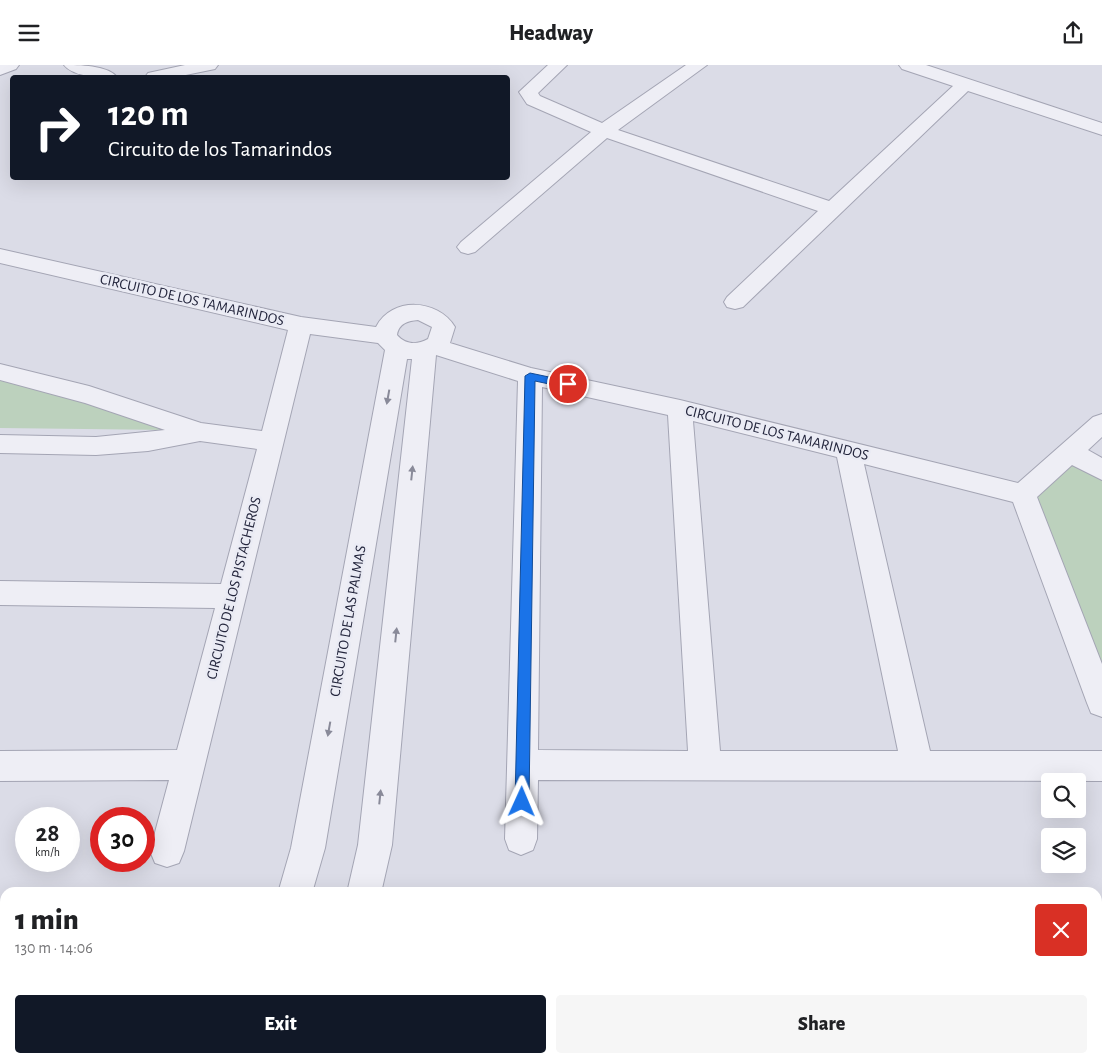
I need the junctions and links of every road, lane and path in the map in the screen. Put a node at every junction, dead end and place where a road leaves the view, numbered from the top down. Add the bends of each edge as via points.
1 (10, 65) edge
2 (74, 65) edge
3 (209, 65) edge
4 (558, 65) edge
5 (698, 65) edge
6 (908, 65) edge
7 (0, 70) edge
8 (183, 74) edge
9 (102, 75) edge
10 (965, 84) junction
11 (1102, 129) edge
12 (604, 131) junction
13 (834, 210) junction
14 (468, 247) dead end
15 (0, 256) edge
16 (735, 302) dead end
17 (302, 325) junction
18 (391, 343) junction
19 (429, 348) junction
20 (0, 372) edge
21 (530, 376) junction
22 (680, 409) junction
23 (1102, 423) edge
24 (200, 432) junction
25 (272, 442) junction
26 (0, 444) edge
27 (848, 451) junction
28 (1070, 451) junction
29 (1102, 469) edge
30 (1023, 494) junction
31 (0, 593) edge
32 (232, 596) junction
33 (1102, 703) edge
34 (189, 765) junction
35 (523, 765) junction
36 (705, 765) junction
37 (917, 765) junction
38 (0, 766) edge
39 (1102, 766) edge
40 (521, 839) dead end
41 (167, 851) dead end
42 (297, 887) edge
43 (365, 887) edge

1 - 7 street
2 - 9 street
3 - 8 street
4 - 12 street via 530,89 528,95
5 - 12 street
6 - 10 street
10 - 11 street
10 - 13 street
12 - 13 street
12 - 14 street
13 - 16 street
15 - 17 street, CIRCUITO DE LOS TAMARINDOS
17 - 18 street, CIRCUITO DE LOS TAMARINDOS
17 - 25 street, CIRCUITO DE LOS PISTACHEROS
18 - 19 street via 406,352
18 - 19 street via 386,329 396,317 428,313 444,327 440,341
18 -> 42 street, CIRCUITO DE LAS PALMAS via 308,848
19 - 21 street, CIRCUITO DE LOS TAMARINDOS
43 -> 19 street via 375,845
20 - 24 street via 89,395
21 - 22 street, CIRCUITO DE LOS TAMARINDOS
21 - 35 street
22 - 27 street, CIRCUITO DE LOS TAMARINDOS
22 - 36 street
23 - 28 street
24 - 25 street
24 - 26 street via 148,442 96,446
25 - 32 street, CIRCUITO DE LOS PISTACHEROS
27 - 30 street, CIRCUITO DE LOS TAMARINDOS
27 - 37 street
28 - 29 street
28 - 30 street
30 - 33 street
31 - 32 street
32 - 34 street, CIRCUITO DE LOS PISTACHEROS
34 - 38 street
34 - 41 street, CIRCUITO DE LOS PISTACHEROS
35 - 36 street
35 - 40 street
36 - 37 street
37 - 39 street

